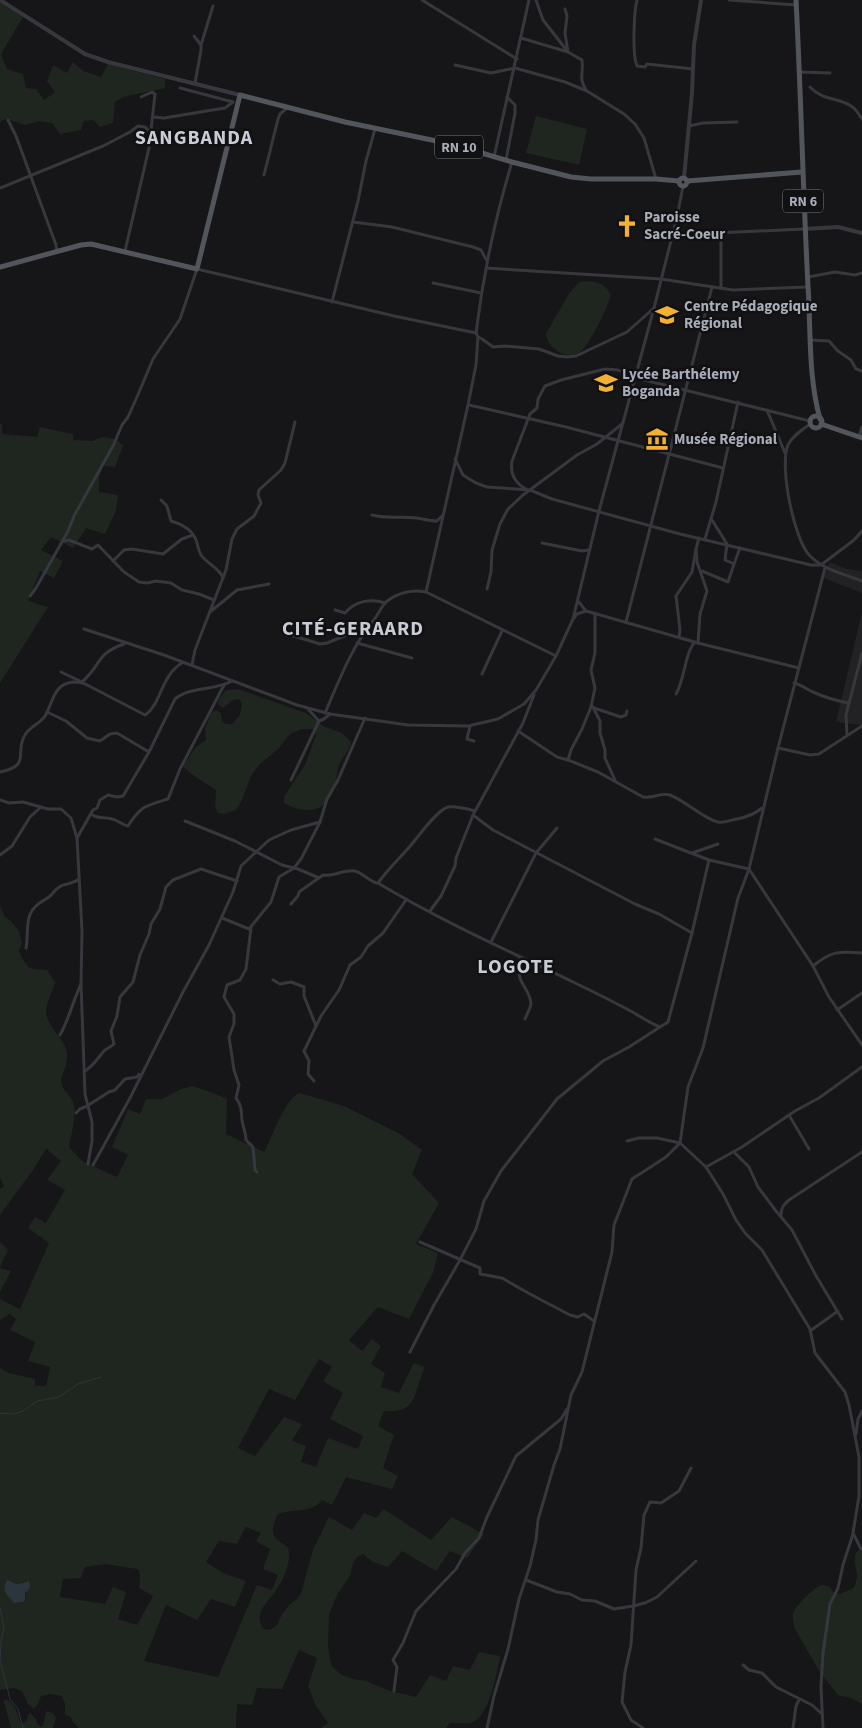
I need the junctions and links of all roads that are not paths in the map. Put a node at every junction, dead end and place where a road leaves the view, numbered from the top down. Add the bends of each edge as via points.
1 (0, 0) edge
2 (424, 0) edge
3 (529, 0) edge
4 (536, 0) edge
5 (637, 0) edge
6 (701, 0) edge
7 (729, 0) edge
8 (796, 2) edge
9 (213, 6) dead end
10 (565, 9) dead end
11 (194, 36) dead end
12 (521, 38) junction
13 (201, 45) junction
14 (568, 52) junction
15 (517, 59) junction
16 (455, 66) dead end
17 (515, 68) junction
18 (693, 69) junction
19 (799, 72) junction
20 (830, 73) dead end
21 (195, 83) junction
22 (180, 88) dead end
23 (810, 88) dead end
24 (587, 91) junction
25 (240, 95) junction
26 (141, 97) dead end
27 (507, 97) junction
28 (236, 102) junction
29 (287, 108) junction
30 (153, 118) junction
31 (862, 119) edge
32 (8, 120) dead end
33 (737, 122) dead end
34 (689, 126) junction
35 (375, 129) junction
36 (150, 133) junction
37 (494, 157) junction
38 (509, 161) junction
39 (802, 172) junction
40 (31, 175) junction
41 (264, 175) dead end
42 (656, 179) junction
43 (683, 181) junction
44 (0, 188) edge
45 (353, 222) junction
46 (804, 229) junction
47 (721, 233) junction
48 (862, 233) edge
49 (672, 235) junction
50 (125, 251) junction
51 (57, 252) junction
52 (488, 262) junction
53 (0, 267) edge
54 (486, 268) junction
55 (197, 269) junction
56 (862, 273) edge
57 (808, 277) junction
58 (661, 279) junction
59 (433, 283) dead end
60 (712, 286) junction
61 (808, 287) junction
62 (721, 288) junction
63 (481, 293) junction
64 (332, 302) junction
65 (654, 308) junction
66 (477, 335) junction
67 (810, 340) junction
68 (862, 372) edge
69 (636, 378) junction
70 (685, 390) junction
71 (738, 402) junction
72 (816, 402) junction
73 (468, 405) junction
74 (767, 410) junction
75 (529, 418) junction
76 (811, 421) junction
77 (296, 422) dead end
78 (821, 422) junction
79 (624, 423) junction
80 (862, 427) edge
81 (861, 437) edge
82 (605, 438) junction
83 (618, 442) junction
84 (786, 453) junction
85 (668, 454) junction
86 (455, 459) junction
87 (722, 468) junction
88 (528, 490) junction
89 (161, 500) dead end
90 (599, 512) junction
91 (443, 514) junction
92 (372, 515) dead end
93 (711, 520) junction
94 (650, 525) junction
95 (862, 532) edge
96 (193, 535) junction
97 (699, 538) junction
98 (705, 539) junction
99 (62, 541) junction
100 (542, 543) dead end
101 (727, 544) junction
102 (696, 548) junction
103 (740, 548) junction
104 (589, 550) junction
105 (113, 560) junction
106 (734, 564) junction
107 (821, 565) junction
108 (825, 568) junction
109 (701, 571) junction
110 (223, 579) junction
111 (862, 581) edge
112 (269, 584) dead end
113 (487, 589) dead end
114 (426, 592) junction
115 (30, 596) dead end
116 (214, 600) junction
117 (578, 601) junction
118 (385, 603) junction
119 (335, 610) dead end
120 (586, 611) junction
121 (210, 612) junction
122 (596, 614) junction
123 (572, 619) junction
124 (626, 622) junction
125 (368, 626) junction
126 (84, 629) dead end
127 (502, 631) junction
128 (287, 634) dead end
129 (679, 637) junction
130 (684, 639) junction
131 (125, 643) junction
132 (356, 643) junction
133 (696, 643) junction
134 (690, 648) junction
135 (862, 653) edge
136 (556, 656) junction
137 (412, 658) dead end
138 (182, 663) junction
139 (192, 665) junction
140 (799, 668) junction
141 (61, 672) dead end
142 (482, 674) dead end
143 (232, 680) junction
144 (82, 682) junction
145 (794, 683) junction
146 (225, 685) junction
147 (536, 690) junction
148 (676, 694) dead end
149 (849, 703) junction
150 (592, 707) junction
151 (307, 708) junction
152 (627, 710) dead end
153 (47, 712) junction
154 (327, 713) junction
155 (365, 718) junction
156 (320, 720) junction
157 (470, 726) junction
158 (862, 726) edge
159 (518, 731) junction
160 (847, 736) junction
161 (474, 741) dead end
162 (778, 748) junction
163 (149, 752) junction
164 (568, 760) junction
165 (0, 772) edge
166 (291, 780) dead end
167 (615, 781) junction
168 (0, 800) edge
169 (42, 807) junction
170 (763, 807) junction
171 (475, 811) junction
172 (91, 814) junction
173 (473, 816) junction
174 (185, 821) dead end
175 (320, 822) junction
176 (557, 828) dead end
177 (77, 838) junction
178 (655, 839) dead end
179 (718, 844) dead end
180 (255, 851) junction
181 (536, 853) junction
182 (692, 854) junction
183 (0, 855) edge
184 (709, 860) junction
185 (294, 868) junction
186 (749, 869) junction
187 (319, 878) junction
188 (79, 879) junction
189 (237, 881) junction
190 (378, 883) junction
191 (406, 900) junction
192 (291, 904) dead end
193 (430, 911) junction
194 (222, 918) junction
195 (252, 928) junction
196 (692, 933) junction
197 (491, 942) junction
198 (26, 948) dead end
199 (862, 953) edge
200 (520, 958) junction
201 (813, 966) junction
202 (273, 980) dead end
203 (81, 984) junction
204 (862, 993) edge
205 (837, 1010) junction
206 (525, 1019) dead end
207 (316, 1027) junction
208 (660, 1027) junction
209 (60, 1035) dead end
210 (862, 1045) edge
211 (862, 1067) edge
212 (85, 1071) junction
213 (142, 1073) junction
214 (314, 1080) dead end
215 (87, 1106) junction
216 (76, 1113) dead end
217 (790, 1115) junction
218 (627, 1141) dead end
219 (680, 1143) junction
220 (809, 1149) dead end
221 (734, 1152) junction
222 (862, 1152) edge
223 (88, 1164) dead end
224 (93, 1165) dead end
225 (706, 1167) junction
226 (257, 1172) dead end
227 (780, 1217) junction
228 (420, 1242) dead end
229 (460, 1260) junction
230 (838, 1311) junction
231 (842, 1319) dead end
232 (594, 1320) junction
233 (810, 1331) junction
234 (410, 1352) dead end
235 (569, 1406) junction
236 (862, 1411) edge
237 (856, 1440) junction
238 (691, 1468) dead end
239 (853, 1533) junction
240 (861, 1548) dead end
241 (696, 1561) dead end
242 (526, 1580) junction
243 (633, 1606) junction
244 (743, 1665) dead end
245 (394, 1691) dead end
246 (799, 1700) junction
247 (821, 1713) junction
248 (487, 1728) edge
249 (643, 1728) edge
250 (793, 1728) edge
251 (822, 1728) edge

1 - 21 street via 85,54
2 - 15 street
3 - 12 street
4 - 14 street via 543,20
5 - 18 street via 634,59 637,66 647,64
6 - 18 street
7 - 8 street
8 - 19 main road, RN 6
9 - 13 street
10 - 14 street
11 - 13 street
12 - 14 street
12 - 15 street
13 - 21 street
14 - 24 street via 582,60 582,83
15 - 17 street
16 - 17 street via 491,72
17 - 24 street
17 - 27 street
18 - 34 street
19 - 20 street
19 - 39 main road, RN 6
21 - 25 street
22 - 28 street
23 - 31 street via 821,96 848,104
24 - 42 street via 635,124 644,138
25 - 28 main road
25 - 29 main road, RN 10
26 - 30 street via 152,92 155,94
27 - 37 street
27 - 38 street via 515,105
28 - 30 street via 225,108
28 - 55 main road
29 - 35 main road, RN 10
29 - 41 street via 278,119
30 - 36 street
32 - 40 street
33 - 34 street
34 - 43 street
35 - 37 main road, RN 10 via 451,144
35 - 45 street
36 - 40 street via 145,127 138,126 96,149
36 - 50 street
37 - 38 main road, RN 10
38 - 42 main road, RN 10 via 591,179
38 - 52 street
39 - 43 main road, RN 10
39 - 46 main road, RN 6
40 - 44 street
40 - 51 street
42 - 43 main road, RN 10
43 - 49 street
45 - 52 street via 392,227 473,247 481,250
45 - 64 street
46 - 47 street
46 - 48 street via 838,227
46 - 57 main road, RN 6
47 - 49 street
47 - 62 street
49 - 58 street
50 - 51 main road via 81,244
50 - 55 main road
51 - 53 main road
52 - 54 street
54 - 58 street
54 - 63 street
55 - 64 street
55 - 99 street via 180,319 153,359 128,417
56 - 57 street via 835,272
57 - 61 main road, RN 6
58 - 60 street
58 - 65 street
59 - 63 street
60 - 62 street
60 - 70 street
61 - 62 street
61 - 67 main road, RN 6
63 - 66 street
64 - 66 street
65 - 66 street via 627,332 576,356 558,356 539,349 493,347
65 - 69 street
66 - 73 street via 476,365
67 - 68 street via 829,341
67 - 72 main road, RN 6
69 - 70 street
69 - 75 street via 618,370 604,369 550,383
69 - 79 street
70 - 71 street
70 - 85 street
71 - 74 street
71 - 87 street
72 - 76 main road, RN 6
72 - 78 main road, RN 6
73 - 75 street
73 - 86 street
74 - 76 street
74 - 84 street
75 - 82 street
75 - 88 street via 511,466 514,478
76 - 78 main road via 817,417
76 - 78 main road via 815,428
76 - 84 street via 790,441
77 - 110 street via 285,463 260,490 261,503 254,516 237,529 232,539
78 - 81 main road
79 - 82 street
79 - 83 street
80 - 81 street
82 - 83 street
82 - 88 street
83 - 85 street
83 - 90 street
84 - 107 street via 786,478 796,532 809,555
85 - 87 street
85 - 94 street
86 - 88 street via 460,473 476,483 494,488
86 - 91 street
87 - 93 street
88 - 90 street
88 - 113 street via 508,509 500,524 492,550
89 - 96 street via 167,506 171,521 182,524
90 - 94 street
90 - 104 street
91 - 92 street via 437,521
91 - 114 street
93 - 98 street
93 - 101 street
94 - 97 street
94 - 124 street
95 - 107 street
96 - 105 street via 163,554 132,549 124,550
96 - 110 street via 202,556 221,573
97 - 98 street
97 - 102 street
98 - 101 street
99 - 105 street via 69,540 92,549 98,545
99 - 115 street
100 - 104 street
101 - 103 street
101 - 106 street via 725,560
102 - 109 street
102 - 129 street via 692,572 676,596
103 - 106 street
103 - 107 street
104 - 117 street
105 - 116 street via 139,582 171,583
106 - 109 street via 728,582
107 - 108 street
108 - 111 street
108 - 140 street
109 - 133 street via 707,591
110 - 116 street
112 - 121 street via 237,590
114 - 118 street via 406,592
114 - 127 street
116 - 121 street
117 - 120 street
117 - 123 street
118 - 119 street via 371,600 344,613
118 - 125 street
120 - 122 street
120 - 123 street
121 - 139 street
122 - 124 street
122 - 150 street via 591,670 596,688
123 - 136 street
124 - 129 street
125 - 128 street via 327,644
125 - 132 street
126 - 131 street
127 - 136 street
127 - 142 street
129 - 130 street
130 - 133 street
130 - 134 street
131 - 138 street
131 - 144 street via 102,655
132 - 137 street
132 - 154 street
133 - 134 street
133 - 140 street
134 - 148 street
135 - 149 street
136 - 147 street
138 - 139 street
138 - 144 street via 171,672 145,715
139 - 143 street
140 - 145 street
141 - 144 street
143 - 146 street
143 - 151 street
144 - 153 street via 69,682 58,689
145 - 149 street via 814,693
145 - 162 street
146 - 163 street via 181,694 175,699
146 - 172 street via 180,769 168,799 143,808 128,826
147 - 157 street via 514,711
147 - 159 street
149 - 160 street
150 - 152 street via 621,717
150 - 164 street
150 - 167 street via 600,721 605,758
151 - 154 street
151 - 156 street
153 - 163 street via 66,721 87,738 100,741 117,733
153 - 165 street via 24,735 16,767
154 - 155 street
154 - 156 street
155 - 157 street via 408,725
155 - 175 street via 327,799
156 - 166 street
157 - 161 street via 467,739
158 - 160 street
159 - 164 street via 557,757
159 - 171 street
160 - 162 street via 819,754
162 - 170 street
163 - 172 street via 123,796 108,795 100,800 98,808
164 - 167 street
167 - 170 street via 643,797 662,794 677,798 716,822 743,818
168 - 169 street
169 - 177 street via 67,813
169 - 183 street via 30,817 12,846
170 - 186 street
171 - 173 street
171 - 190 street via 444,808
172 - 177 street
173 - 181 street
173 - 193 street via 455,866
174 - 180 street
175 - 180 street via 291,830
175 - 185 street
176 - 181 street
177 - 188 street
178 - 182 street
179 - 182 street
180 - 185 street
180 - 189 street via 241,866
181 - 196 street
181 - 197 street
182 - 184 street
184 - 186 street
184 - 196 street
185 - 187 street
185 - 195 street via 280,877 271,902
186 - 201 street
186 - 219 street via 738,898 703,1048 688,1087
187 - 190 street via 355,871
187 - 192 street via 299,892
188 - 198 street via 74,884 61,886 35,907 28,918
188 - 203 street
189 - 194 street
189 - 212 street via 201,869 168,884 151,924 133,982 120,997 111,1031 114,1044
190 - 191 street
191 - 193 street
191 - 207 street via 383,933 350,965
193 - 197 street
194 - 195 street
194 - 213 street
195 - 226 street via 246,969 240,980 227,985 224,997 234,1014 230,1037 239,1085 236,1098 242,1106 246,1140 253,1147
196 - 208 street via 668,1022
197 - 200 street
199 - 201 street via 833,953
200 - 206 street via 518,971 531,1001
200 - 208 street
201 - 205 street
202 - 207 street via 304,987 304,996
203 - 209 street
203 - 212 street
204 - 205 street
205 - 210 street
207 - 214 street via 304,1050 309,1061 308,1074
208 - 229 street via 602,1061 557,1099 501,1171 484,1201 476,1229
211 - 217 street
212 - 215 street
213 - 215 street via 136,1078 125,1079 116,1090
213 - 224 street
215 - 216 street
215 - 223 street via 92,1122
217 - 220 street
217 - 221 street
218 - 219 street via 657,1138
219 - 225 street
219 - 232 street via 666,1157 636,1175 628,1188 614,1225 612,1252
221 - 225 street
221 - 227 street via 749,1167
222 - 227 street via 783,1205
225 - 233 street via 736,1220 762,1250
227 - 230 street via 795,1234
228 - 229 street
229 - 232 street via 480,1268 480,1274 502,1278 570,1315 584,1314
229 - 234 street
230 - 231 street
230 - 233 street
232 - 235 street via 582,1372
233 - 237 street via 815,1353 845,1392
235 - 242 street via 560,1449 538,1520
235 - 245 street via 561,1419 516,1456 479,1538 456,1569 416,1611 393,1660 397,1666
236 - 237 street
237 - 239 street via 860,1483
238 - 243 street via 679,1491 661,1503 650,1502 644,1515
239 - 240 street
239 - 247 street via 838,1588 830,1604 823,1653
241 - 243 street via 657,1597
242 - 243 street via 614,1608
242 - 248 street
243 - 249 street via 622,1702 631,1720
244 - 246 street via 762,1673 776,1687
246 - 247 street
246 - 250 street
247 - 251 street

